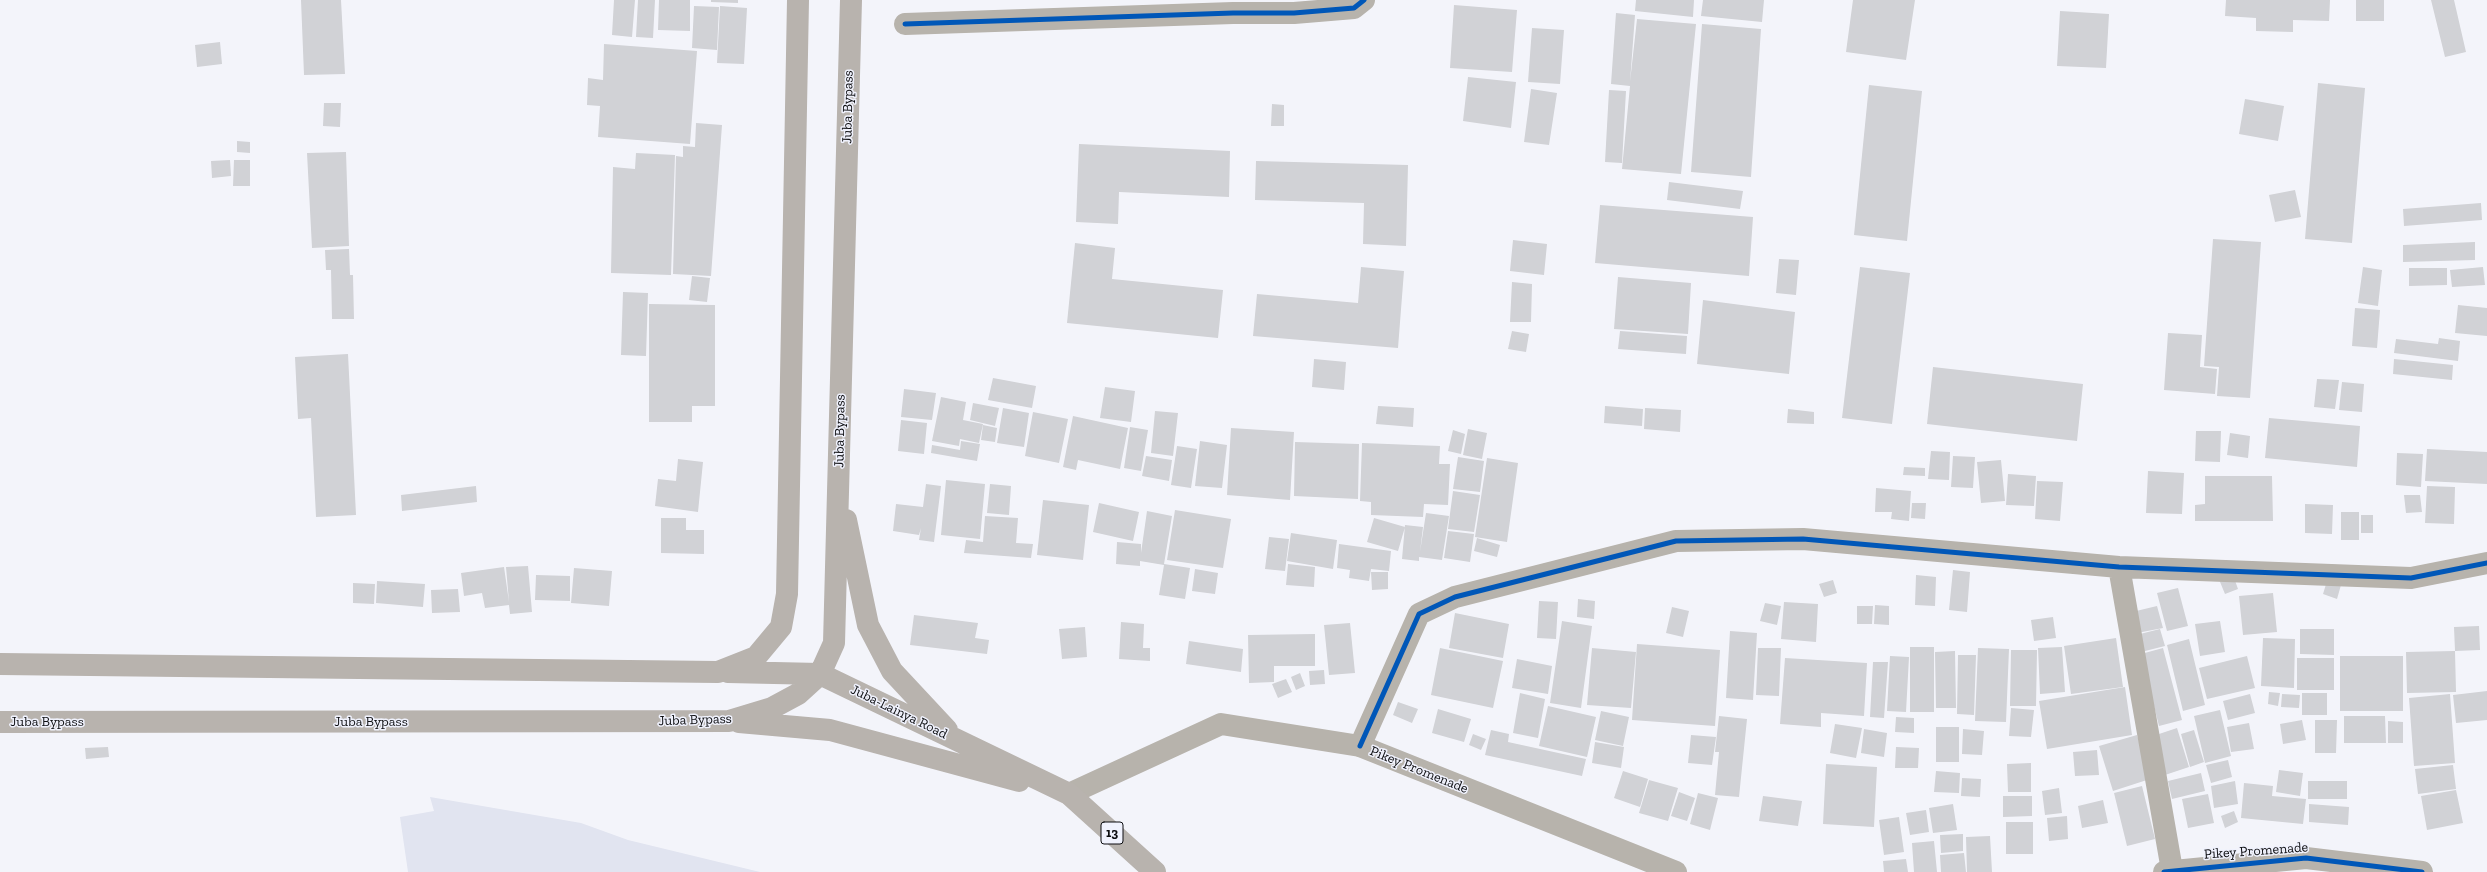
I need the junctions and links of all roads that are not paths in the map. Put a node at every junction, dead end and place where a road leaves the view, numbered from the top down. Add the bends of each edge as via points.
1 (798, 0) edge
2 (851, 0) edge
3 (1364, 0) edge
4 (1120, 9) edge
5 (905, 24) dead end
6 (838, 479) junction
7 (2487, 563) edge
8 (2119, 567) junction
9 (0, 664) edge
10 (718, 672) junction
11 (820, 674) junction
12 (729, 721) junction
13 (0, 722) edge
14 (956, 739) junction
15 (1360, 746) junction
16 (1069, 794) junction
17 (2168, 871) edge
18 (1155, 872) edge
19 (1676, 872) edge
20 (2422, 872) edge

1 - 10 main road via 787,594 781,627 756,656
2 - 6 main road, Juba Bypass
3 - 4 street via 1354,8 1294,13
4 - 5 street
6 - 11 main road, Juba Bypass via 834,643
6 - 14 main road via 868,625 892,671
7 - 8 street via 2411,578
8 - 15 street via 1804,539 1676,540 1455,597 1419,614
8 - 17 street
9 - 10 main road
10 - 11 main road, Juba-Lainya Road
11 - 12 main road, Juba Bypass via 798,694 772,708
11 - 14 main road, Juba-Lainya Road
12 - 13 main road, Juba Bypass
12 - 16 main road, Juba-Lainya Road via 830,730
14 - 16 main road, Juba-Lainya Road
15 - 16 street, Pikey Promenade via 1221,724
15 - 19 street, Pikey Promenade
16 - 18 main road, Juba-Lainya Road / 13
17 - 20 street, Pikey Promenade via 2306,858

